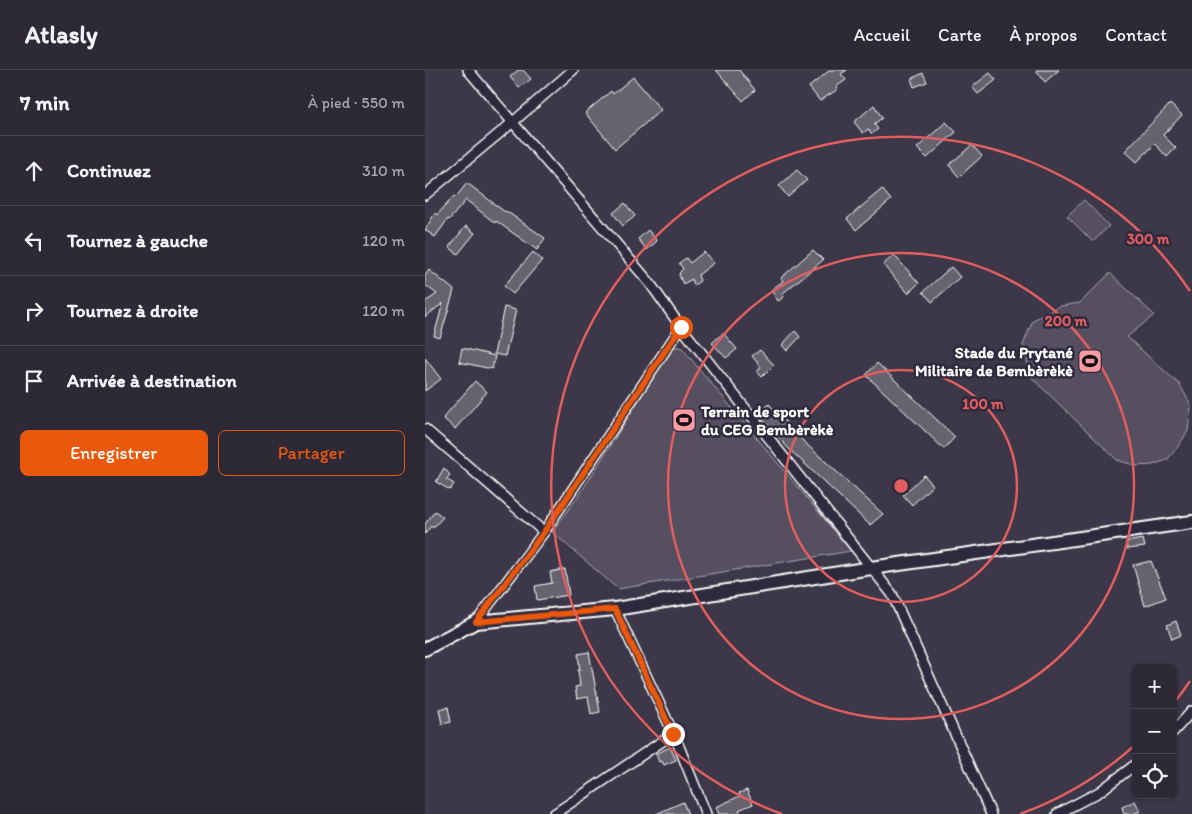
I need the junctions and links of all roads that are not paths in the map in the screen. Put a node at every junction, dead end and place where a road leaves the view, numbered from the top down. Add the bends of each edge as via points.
1 (468, 70) edge
2 (573, 70) edge
3 (513, 122) junction
4 (425, 195) edge
5 (681, 327) junction
6 (425, 429) edge
7 (1192, 522) edge
8 (544, 532) junction
9 (871, 568) junction
10 (615, 609) junction
11 (476, 622) junction
12 (425, 648) edge
13 (1192, 711) edge
14 (1177, 728) edge
15 (673, 734) junction
16 (1132, 767) edge
17 (554, 814) edge
18 (706, 814) edge
19 (991, 814) edge
20 (1057, 814) edge

1 - 3 street
2 - 3 street
3 - 4 street
3 - 5 street via 649,282
5 - 8 street
5 - 9 street
6 - 8 street
7 - 9 main road
8 - 11 street
9 - 10 main road
9 - 19 street via 892,594
10 - 11 main road
10 - 15 street
11 - 12 main road
13 - 14 street
15 - 17 street
15 - 18 street
16 - 20 street via 1099,792

